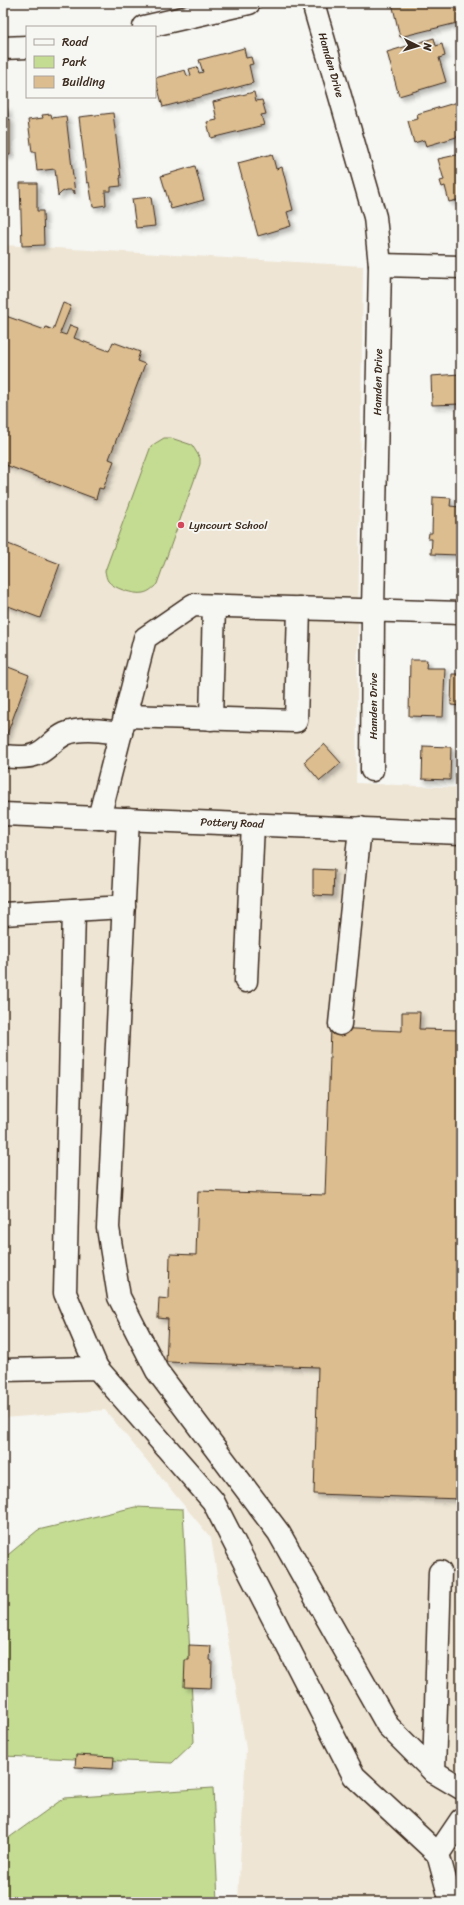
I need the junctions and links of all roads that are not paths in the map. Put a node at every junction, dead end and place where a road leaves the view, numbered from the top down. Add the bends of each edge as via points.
1 (248, 3) edge
2 (313, 3) edge
3 (148, 26) edge
4 (26, 47) edge
5 (3, 48) edge
6 (380, 265) junction
7 (461, 267) edge
8 (214, 606) junction
9 (299, 608) junction
10 (373, 610) junction
11 (461, 613) edge
12 (211, 719) junction
13 (123, 725) junction
14 (3, 756) edge
15 (372, 770) dead end
16 (3, 814) edge
17 (99, 818) junction
18 (128, 819) junction
19 (253, 824) junction
20 (360, 828) junction
21 (461, 833) edge
22 (124, 907) junction
23 (74, 910) junction
24 (3, 914) edge
25 (246, 981) dead end
26 (340, 1024) dead end
27 (97, 1368) junction
28 (3, 1370) edge
29 (440, 1572) dead end
30 (434, 1772) junction
31 (461, 1788) edge
32 (461, 1820) edge
33 (438, 1854) junction
34 (451, 1902) edge

1 - 3 street
2 - 6 street, Hamden Drive via 375,217
4 - 5 street
6 - 7 street
6 - 10 street, Hamden Drive
8 - 9 street
8 - 12 street
8 - 13 street via 193,605 145,638
9 - 10 street
9 - 12 street via 296,721
10 - 11 street
10 - 15 street, Hamden Drive
12 - 13 street
13 - 14 street via 66,733 37,754
13 - 17 street
16 - 17 street, Pottery Road
17 - 18 street, Pottery Road
18 - 19 street, Pottery Road
18 - 22 street
19 - 20 street, Pottery Road
19 - 25 street
20 - 21 street, Pottery Road
20 - 26 street
22 - 23 street
22 - 30 street via 108,1228 119,1297 158,1371 280,1533 388,1726
23 - 24 street
23 - 27 street via 65,1293
27 - 28 street
27 - 33 street via 213,1501 354,1776
29 - 30 street
30 - 31 street
32 - 33 street
33 - 34 street

